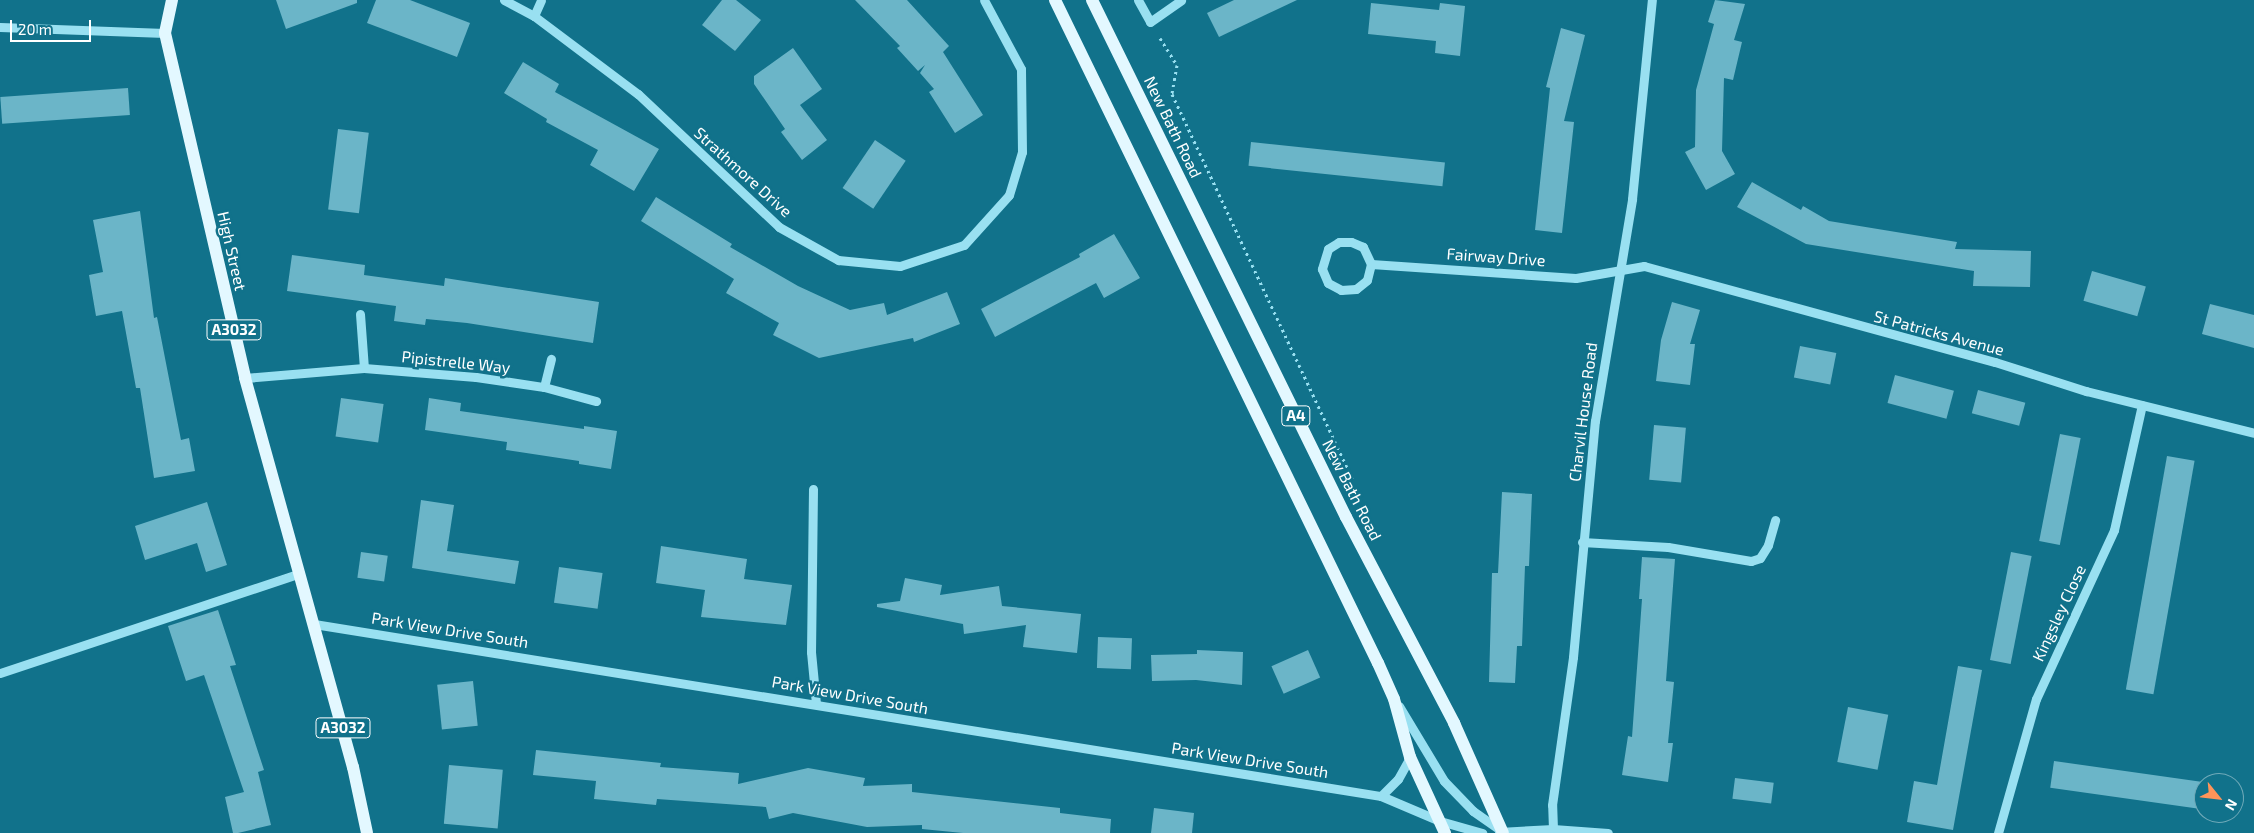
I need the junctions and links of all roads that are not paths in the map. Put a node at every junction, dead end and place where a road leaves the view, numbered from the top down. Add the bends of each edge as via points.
1 (172, 0) edge
2 (504, 0) edge
3 (541, 0) edge
4 (984, 0) edge
5 (1055, 0) edge
6 (1092, 0) edge
7 (1138, 0) edge
8 (1181, 0) edge
9 (1652, 0) edge
10 (534, 16) junction
11 (0, 27) edge
12 (165, 33) junction
13 (1371, 264) junction
14 (1617, 271) junction
15 (360, 314) dead end
16 (551, 360) dead end
17 (364, 368) junction
18 (245, 378) junction
19 (544, 387) junction
20 (596, 401) dead end
21 (2142, 405) junction
22 (2254, 433) edge
23 (813, 489) dead end
24 (1775, 520) dead end
25 (1582, 542) junction
26 (300, 573) junction
27 (314, 624) junction
28 (0, 673) edge
29 (1394, 699) junction
30 (816, 704) junction
31 (1410, 757) junction
32 (1381, 796) junction
33 (1443, 827) edge
34 (1553, 829) junction
35 (1500, 832) edge
36 (367, 833) edge
37 (1482, 833) edge
38 (1608, 833) edge
39 (1998, 833) edge

1 - 12 main road, High Street / A3032
2 - 10 street, Strathmore Drive
3 - 10 street
4 - 10 street, Strathmore Drive via 1021,70 1022,152 1009,195 964,245 900,266 838,260 779,227 638,94
5 - 29 main road, A4
6 - 35 main road, New Bath Road / A4 via 1346,517 1454,723
7 - 8 street via 1150,22
9 - 14 street, Charvil House Road via 1632,199
11 - 12 street
12 - 18 main road, High Street / A3032
13 - 13 street via 1367,280 1356,289 1341,290 1328,283 1322,269 1328,249 1338,242 1351,242 1363,248
13 - 14 street, Fairway Drive via 1576,278
14 - 21 street, St Patricks Avenue via 1644,266
14 - 25 street, Charvil House Road via 1595,421
15 - 17 street
16 - 19 street
17 - 18 street, Pipistrelle Way
17 - 19 street, Pipistrelle Way via 476,377
18 - 26 main road, High Street / A3032
19 - 20 street, Pipistrelle Way
21 - 22 street, St Patricks Avenue
21 - 39 street, Kingsley Close via 2114,530 2036,699
23 - 30 street via 811,652
24 - 25 street via 1768,546 1760,558 1751,562 1668,547
25 - 34 street, Charvil House Road via 1573,657 1552,805
26 - 27 main road, High Street / A3032
26 - 28 street
27 - 30 street, Park View Drive South
27 - 36 main road, A3032 via 353,767
29 - 31 main road, A4
29 - 35 street via 1444,782 1472,811
30 - 32 street, Park View Drive South
31 - 32 street via 1398,779
31 - 33 main road, A4
32 - 33 street, Park View Drive South
33 - 37 street, Park View Drive South
34 - 35 street
34 - 38 street

